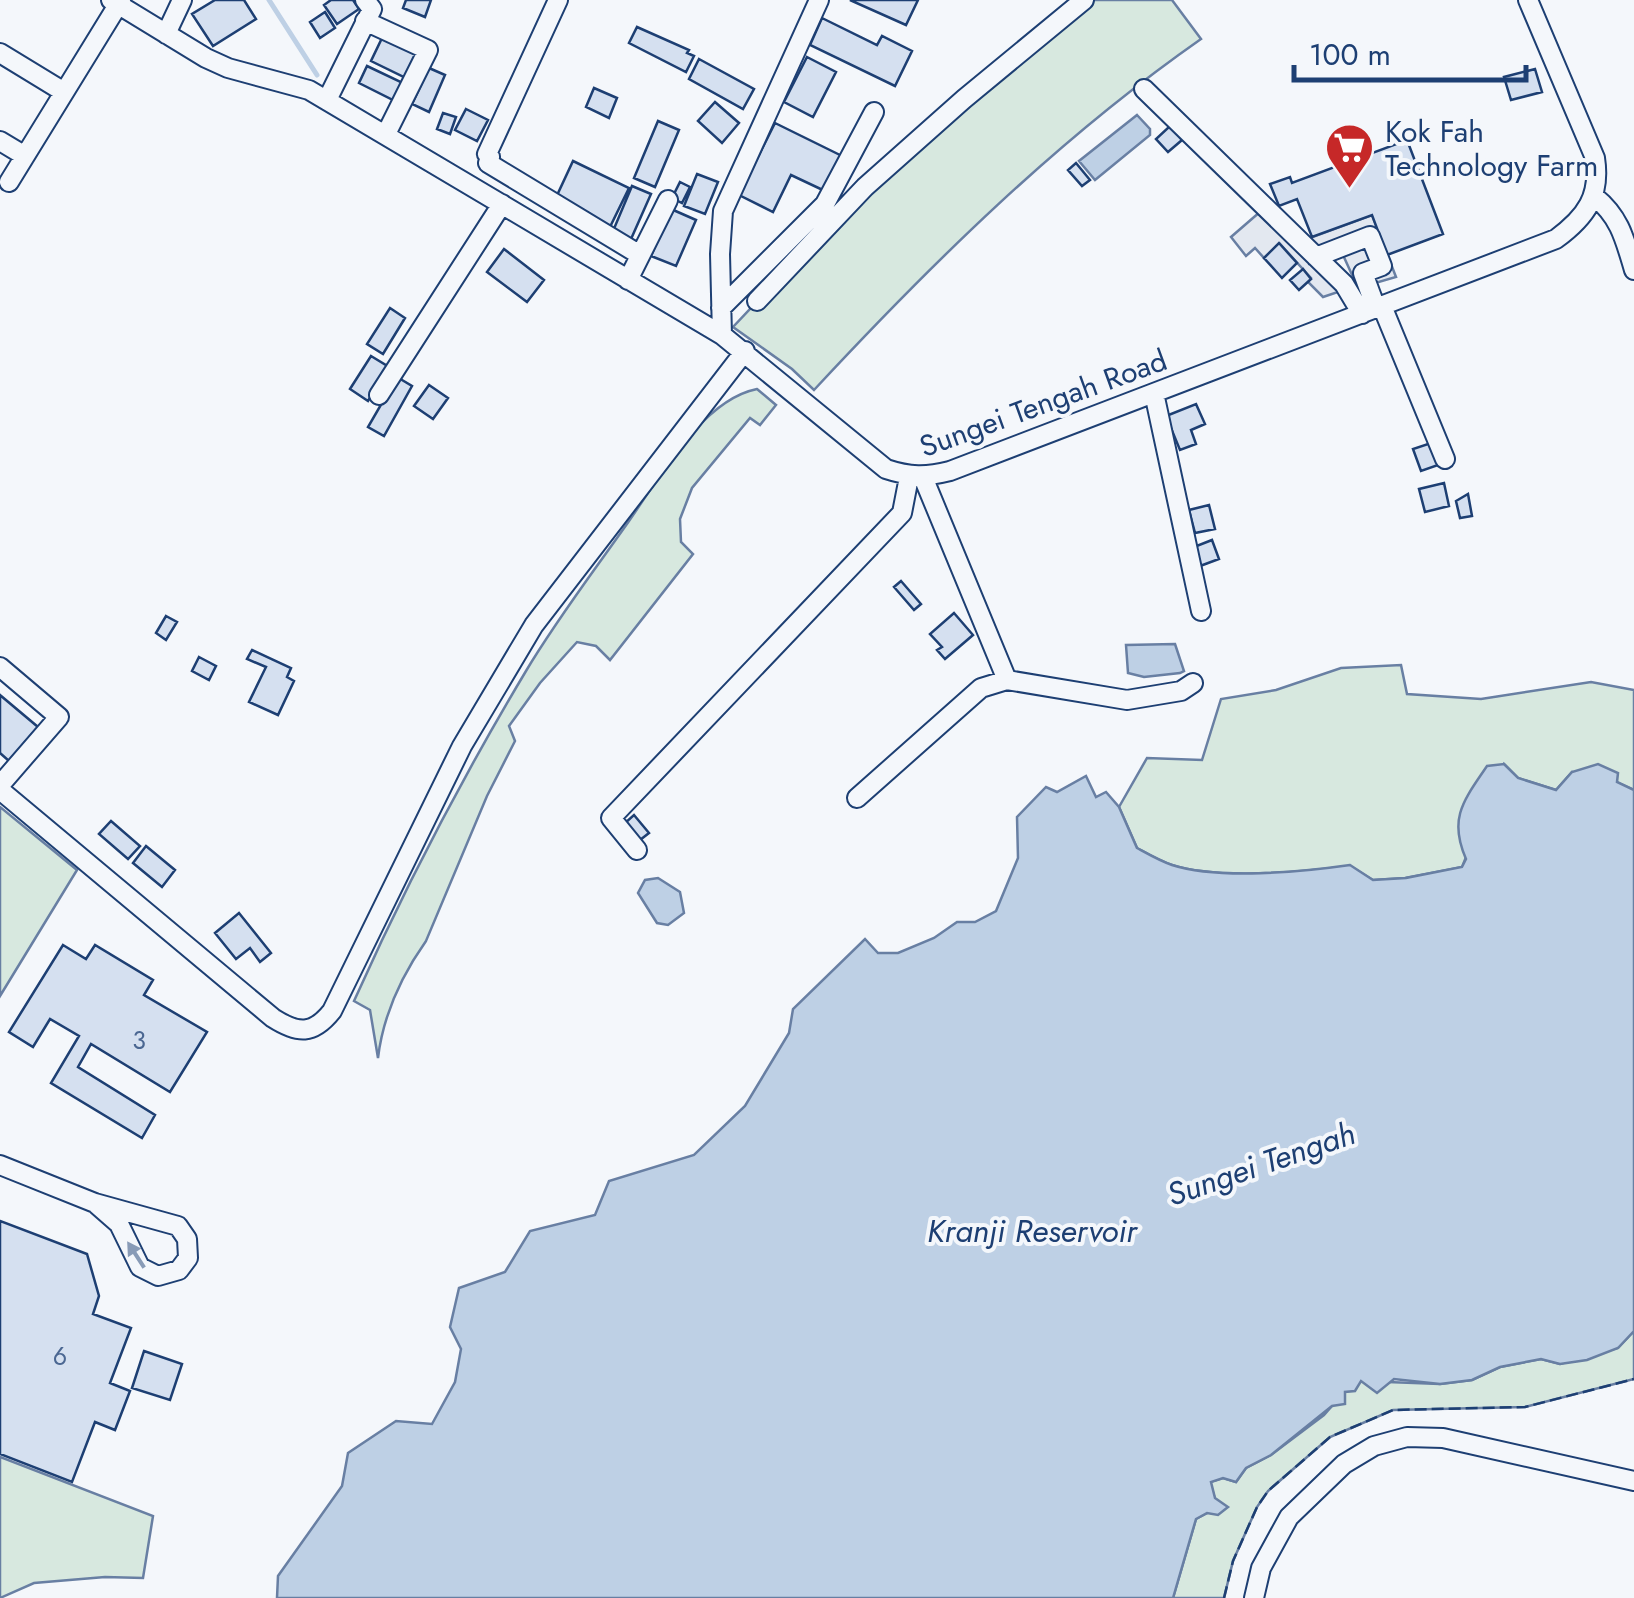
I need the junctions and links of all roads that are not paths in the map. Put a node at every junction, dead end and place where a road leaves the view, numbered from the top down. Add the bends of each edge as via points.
1 (182, 0) edge
2 (365, 0) edge
3 (558, 0) edge
4 (819, 0) edge
5 (1084, 0) edge
6 (1528, 0) edge
7 (117, 1) edge
8 (365, 21) junction
9 (166, 34) junction
10 (0, 53) edge
11 (1144, 88) dead end
12 (64, 92) junction
13 (326, 100) junction
14 (874, 112) dead end
15 (386, 134) junction
16 (0, 141) edge
17 (24, 156) junction
18 (8, 182) dead end
19 (1595, 197) junction
20 (668, 200) dead end
21 (502, 204) junction
22 (1628, 225) edge
23 (640, 255) junction
24 (1316, 257) junction
25 (1634, 270) edge
26 (628, 280) junction
27 (757, 302) dead end
28 (721, 308) junction
29 (1373, 309) junction
30 (722, 335) junction
31 (744, 351) junction
32 (1154, 393) junction
33 (379, 395) dead end
34 (1445, 459) dead end
35 (916, 477) junction
36 (1201, 611) dead end
37 (0, 667) edge
38 (1007, 680) junction
39 (1193, 683) dead end
40 (0, 787) edge
41 (857, 798) dead end
42 (637, 850) dead end
43 (0, 1165) edge
44 (96, 1203) junction
45 (1634, 1482) edge
46 (1254, 1598) edge

1 - 9 street
2 - 8 street via 372,8
3 - 23 street via 488,164
4 - 28 street via 728,197 720,242
5 - 27 street via 866,187
6 - 19 street via 1596,158
7 - 9 street, Sungei Tengah Road
7 - 12 street
8 - 13 street
8 - 15 street via 428,50
9 - 13 street, Sungei Tengah Road via 228,68
10 - 12 street
11 - 24 street
12 - 17 street
13 - 15 street, Sungei Tengah Road
14 - 28 street via 825,204
15 - 21 street, Sungei Tengah Road
16 - 17 street
17 - 18 street
19 - 22 street
19 - 29 street, Sungei Tengah Road via 1556,239
20 - 23 street
21 - 26 street, Sungei Tengah Road
21 - 33 street
22 - 25 street
23 - 26 street
24 - 29 street
24 - 29 street via 1370,236 1382,266 1363,273
26 - 30 street, Sungei Tengah Road
28 - 30 street
29 - 32 street, Sungei Tengah Road
29 - 34 street
30 - 31 street, Sungei Tengah Road
31 - 35 street, Sungei Tengah Road via 864,455 886,470
31 - 40 street via 534,625 462,746 332,1011 316,1028 292,1030 273,1018
32 - 35 street, Sungei Tengah Road via 950,471
32 - 36 street
35 - 38 street
35 - 42 street via 902,513 611,818
37 - 40 street via 58,717
38 - 39 street via 1126,700
38 - 41 street via 965,700
43 - 44 street
44 -> 44 street via 178,1226 188,1258 179,1270 158,1276 140,1267 119,1224
45 - 46 street via 1443,1438 1407,1437 1374,1446 1344,1464 1289,1518 1261,1568

